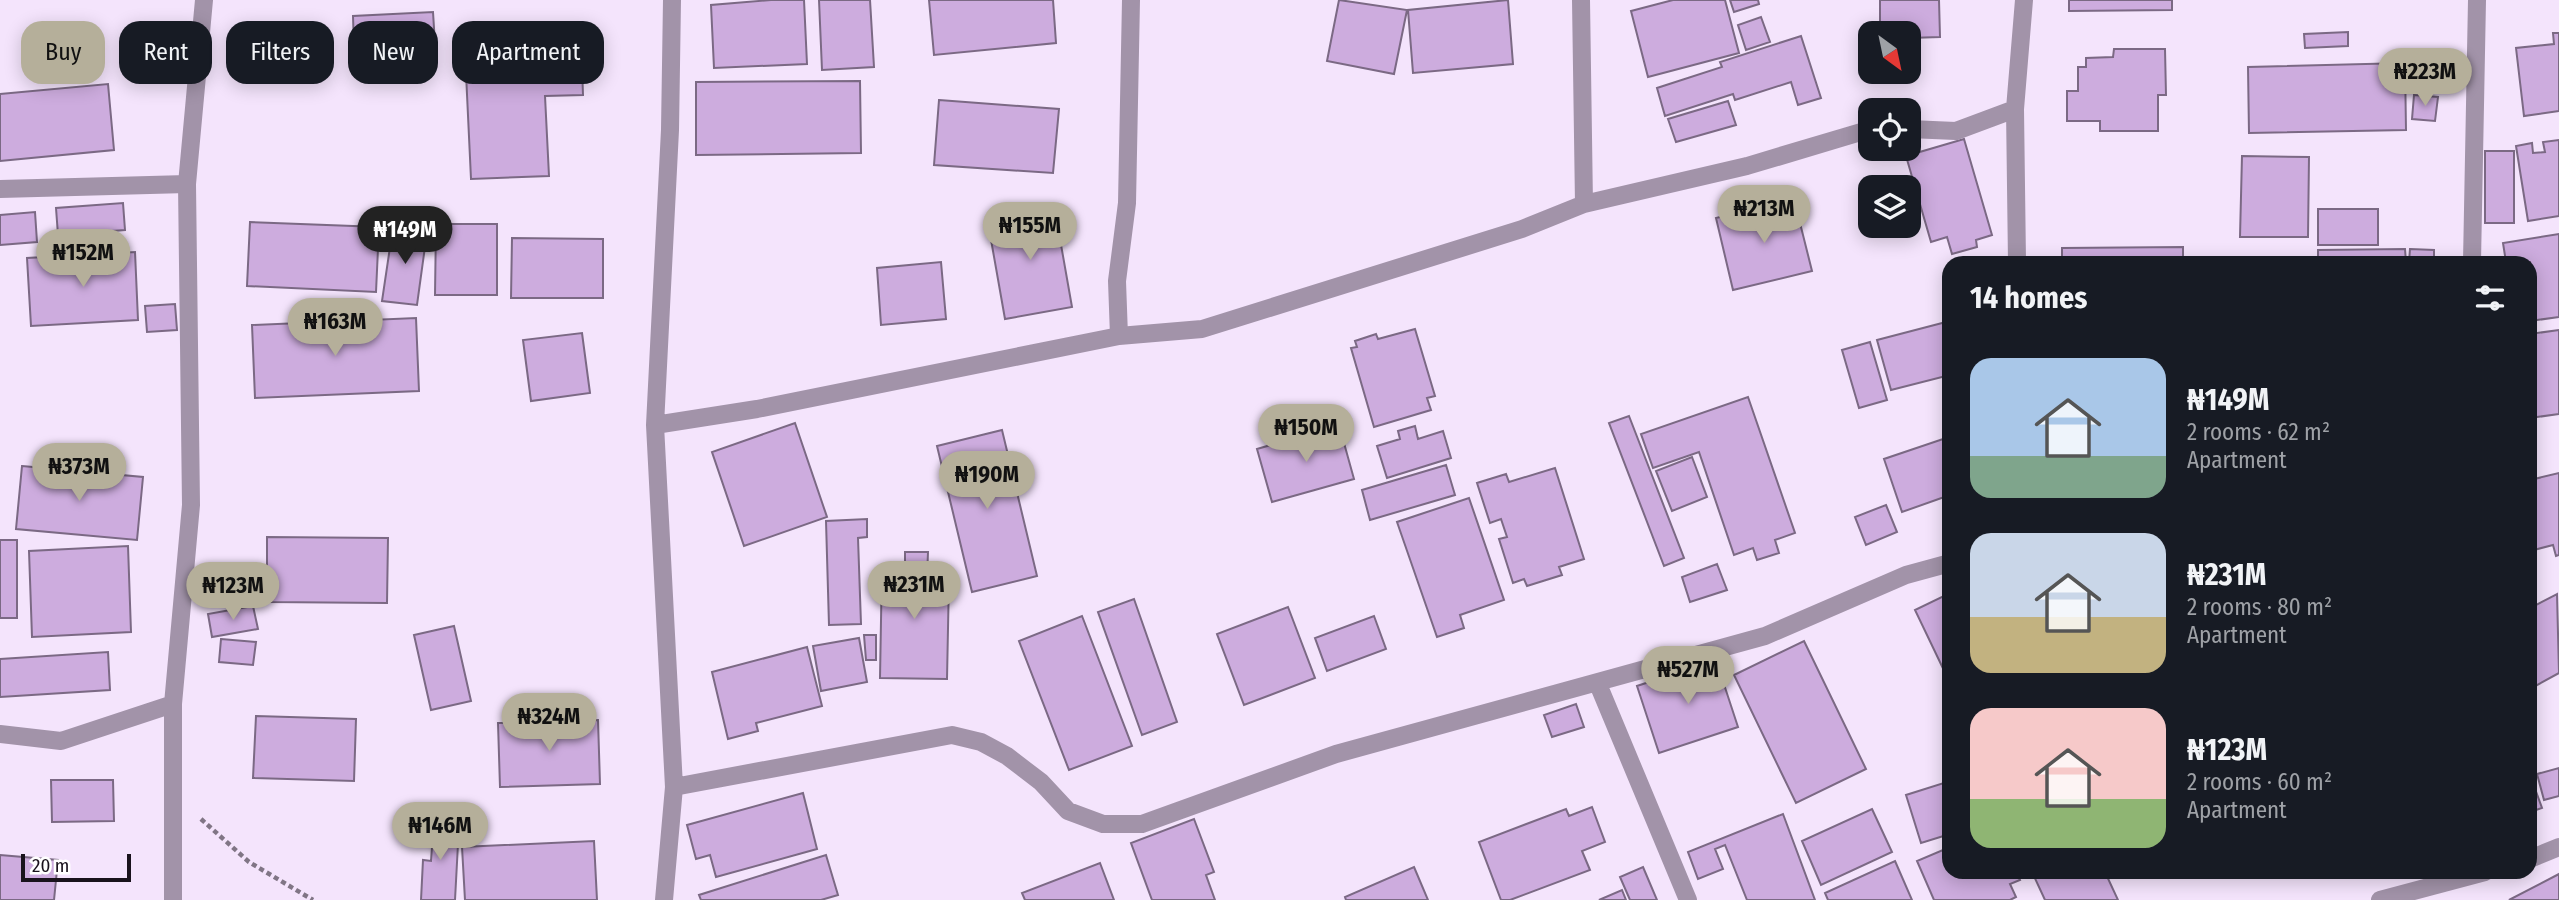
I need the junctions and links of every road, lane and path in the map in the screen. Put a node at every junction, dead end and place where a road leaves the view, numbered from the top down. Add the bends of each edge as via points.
1 (204, 0) edge
2 (672, 0) edge
3 (1131, 0) edge
4 (1581, 0) edge
5 (2024, 0) edge
6 (2477, 0) edge
7 (2015, 109) junction
8 (1921, 130) edge
9 (1858, 133) edge
10 (187, 184) junction
11 (0, 189) edge
12 (1584, 204) junction
13 (2017, 256) edge
14 (2472, 256) edge
15 (1119, 336) junction
16 (655, 425) junction
17 (1942, 565) edge
18 (1598, 684) junction
19 (173, 704) junction
20 (0, 734) edge
21 (674, 787) junction
22 (175, 795) junction
23 (2559, 847) edge
24 (2537, 856) edge
25 (2459, 879) edge
26 (173, 900) edge
27 (313, 900) edge
28 (664, 900) edge
29 (1688, 900) edge
30 (2380, 900) edge

1 - 10 street
2 - 16 street
3 - 15 street via 1127,203 1116,281
4 - 12 street
5 - 7 street
6 - 14 street
7 - 8 street via 1956,131
7 - 13 street
9 - 12 street via 1747,166
10 - 11 street
10 - 19 street via 191,505
12 - 15 street via 1522,229 1202,329
15 - 16 street via 757,409
16 - 21 street
17 - 18 street via 1906,575 1765,636
18 - 21 street via 1336,754 1142,824 1103,824 1068,811 1007,756 981,742 952,735
18 - 29 street
19 - 20 street via 61,740
19 - 22 street
21 - 28 street
22 - 26 street
22 - 27 path via 249,862
23 - 24 street
25 - 30 street

